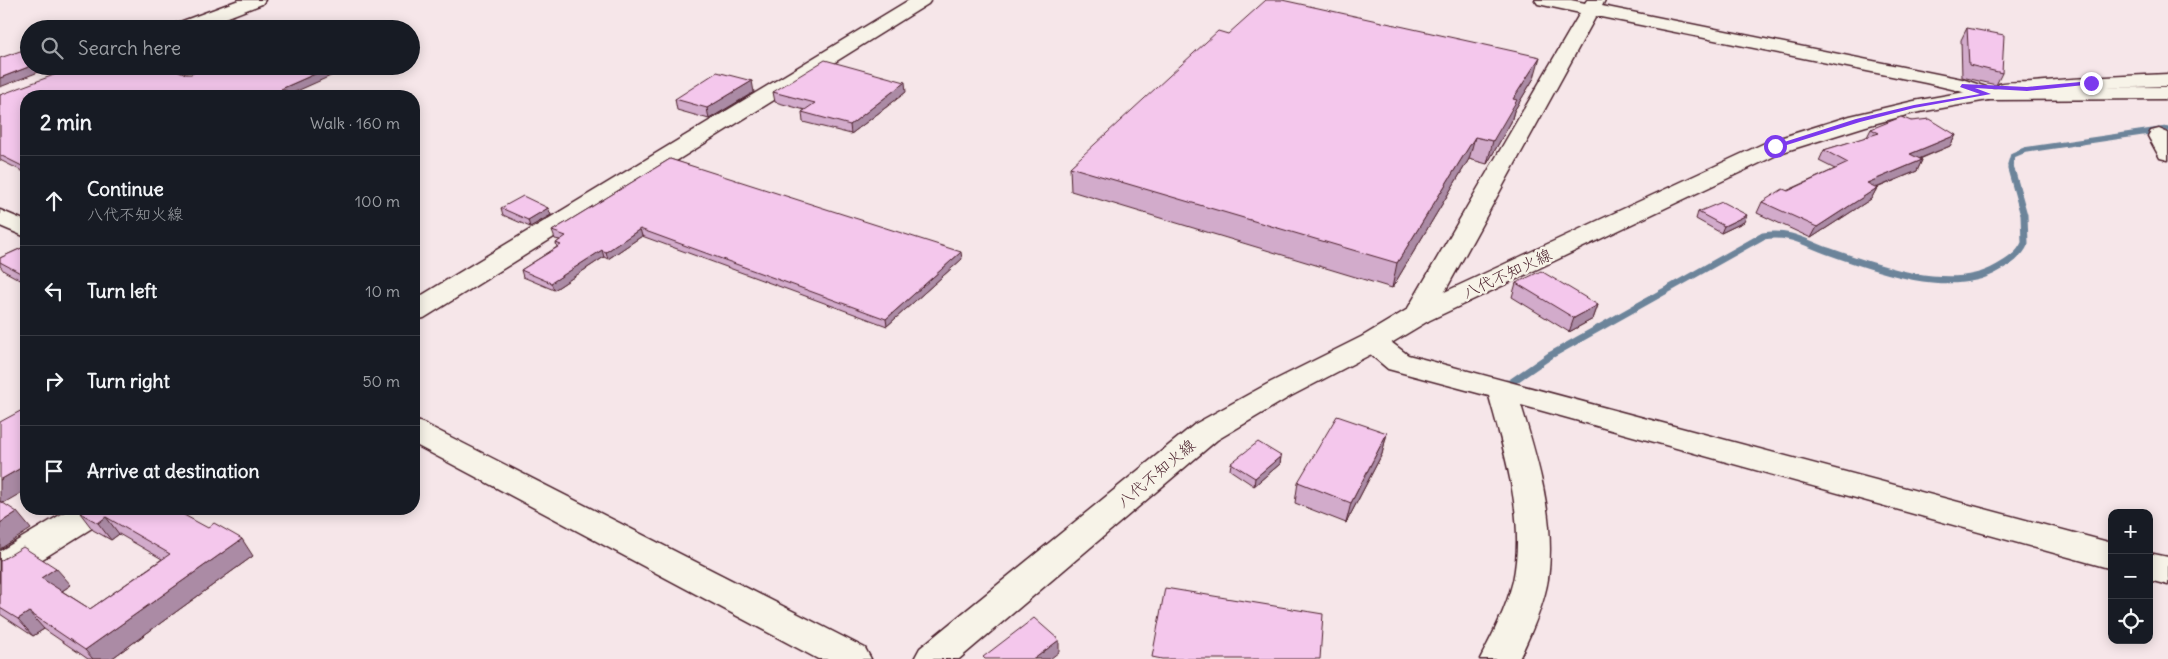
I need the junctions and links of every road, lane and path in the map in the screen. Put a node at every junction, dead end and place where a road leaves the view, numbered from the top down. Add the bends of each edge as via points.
1 (256, 0) edge
2 (922, 0) edge
3 (1544, 0) edge
4 (1593, 5) edge
5 (203, 20) edge
6 (2168, 80) edge
7 (1962, 85) junction
8 (2168, 93) edge
9 (1988, 94) junction
10 (0, 216) edge
11 (20, 227) edge
12 (420, 308) edge
13 (1418, 315) junction
14 (1373, 342) junction
15 (1502, 392) junction
16 (420, 435) edge
17 (86, 515) edge
18 (2108, 555) edge
19 (2153, 567) edge
20 (0, 568) edge
21 (2168, 572) edge
22 (852, 659) edge
23 (933, 659) edge
24 (1499, 659) edge

1 - 5 street
2 - 12 street
3 - 4 street
4 - 7 street
4 - 13 street
6 - 7 street via 2027,89
7 - 9 street
8 - 9 street, 八代不知火線
9 - 13 street, 八代不知火線 via 1914,107 1775,146
10 - 11 street
13 - 14 street, 八代不知火線
14 - 15 street via 1398,362
14 - 23 street, 八代不知火線 via 1282,388 1206,432
15 - 18 street
15 - 24 street via 1519,449 1533,536 1530,581 1509,646
16 - 22 street
17 - 20 street
19 - 21 street

